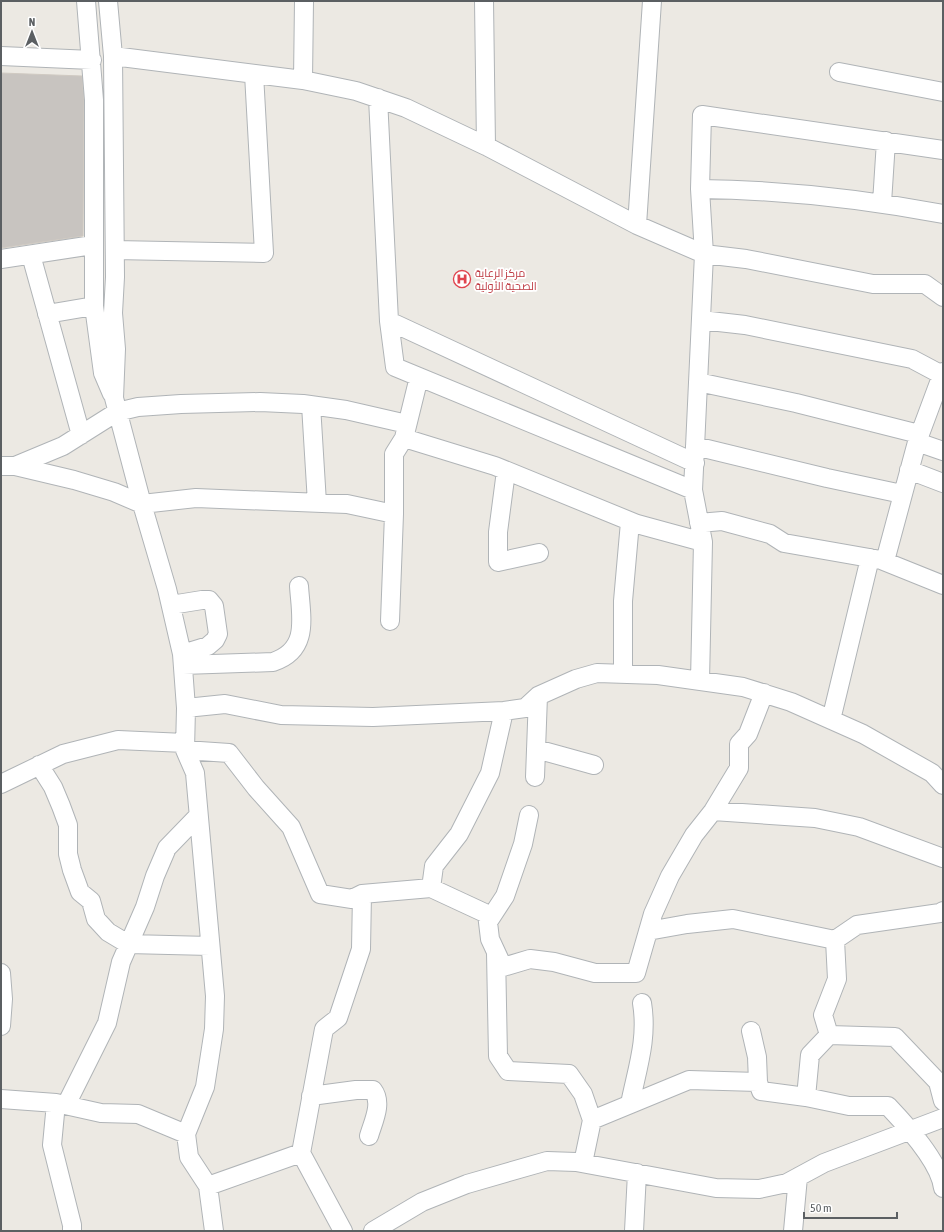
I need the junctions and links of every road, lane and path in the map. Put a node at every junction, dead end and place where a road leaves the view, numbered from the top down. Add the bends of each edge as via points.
1 (86, 1) edge
2 (108, 1) edge
3 (304, 1) edge
4 (484, 1) edge
5 (652, 1) edge
6 (1, 56) edge
7 (112, 56) junction
8 (92, 60) junction
9 (839, 72) dead end
10 (254, 74) junction
11 (303, 80) junction
12 (943, 92) edge
13 (378, 98) junction
14 (886, 141) junction
15 (486, 146) junction
16 (943, 150) edge
17 (700, 189) junction
18 (882, 203) junction
19 (943, 214) edge
20 (637, 225) junction
21 (93, 244) junction
22 (114, 250) junction
23 (704, 254) junction
24 (31, 255) junction
25 (1, 260) edge
26 (114, 292) junction
27 (943, 297) edge
28 (94, 298) junction
29 (47, 314) junction
30 (701, 320) junction
31 (389, 321) junction
32 (942, 374) edge
33 (420, 377) junction
34 (698, 382) junction
35 (116, 405) junction
36 (311, 405) junction
37 (405, 431) junction
38 (81, 435) junction
39 (918, 438) junction
40 (695, 446) junction
41 (943, 451) edge
42 (694, 464) junction
43 (8, 466) edge
44 (909, 470) junction
45 (506, 471) junction
46 (943, 483) edge
47 (693, 490) junction
48 (902, 494) junction
49 (317, 503) junction
50 (142, 504) junction
51 (394, 514) junction
52 (630, 522) junction
53 (699, 523) junction
54 (703, 542) junction
55 (539, 553) dead end
56 (877, 559) junction
57 (943, 585) edge
58 (299, 586) dead end
59 (171, 605) junction
60 (390, 621) dead end
61 (182, 660) junction
62 (623, 674) junction
63 (700, 681) junction
64 (764, 693) junction
65 (538, 696) junction
66 (186, 708) junction
67 (504, 712) junction
68 (831, 720) junction
69 (185, 747) junction
70 (536, 749) junction
71 (39, 765) junction
72 (594, 765) dead end
73 (535, 777) dead end
74 (1, 784) edge
75 (943, 785) edge
76 (713, 811) junction
77 (529, 815) dead end
78 (198, 816) junction
79 (943, 858) edge
80 (431, 888) junction
81 (362, 894) junction
82 (943, 911) edge
83 (488, 922) junction
84 (648, 931) junction
85 (834, 940) junction
86 (128, 944) junction
87 (210, 946) junction
88 (496, 952) junction
89 (1, 973) edge
90 (642, 1003) dead end
91 (1, 1026) edge
92 (751, 1031) dead end
93 (829, 1035) junction
94 (758, 1082) junction
95 (311, 1096) junction
96 (806, 1097) junction
97 (943, 1098) edge
98 (1, 1099) edge
99 (61, 1104) junction
100 (630, 1104) junction
101 (943, 1118) edge
102 (592, 1120) junction
103 (910, 1130) junction
104 (186, 1134) junction
105 (369, 1136) dead end
106 (301, 1153) junction
107 (583, 1163) junction
108 (636, 1174) junction
109 (798, 1177) junction
110 (208, 1186) junction
111 (943, 1188) edge
112 (72, 1231) edge
113 (214, 1231) edge
114 (343, 1231) edge
115 (373, 1231) edge
116 (634, 1231) edge
117 (793, 1231) edge

1 - 8 street
2 - 7 street
3 - 11 street
4 - 15 street
5 - 20 street
6 - 8 street
7 - 10 street
7 - 22 street
8 - 21 street
9 - 12 street
10 - 11 street
10 - 22 street via 264,253
11 - 13 street
13 - 15 street via 406,108
13 - 31 street
14 - 16 street
14 - 17 street via 702,115
14 - 18 street
15 - 20 street
17 - 18 street via 752,189
17 - 23 street
18 - 19 street
20 - 23 street
21 - 24 street
21 - 28 street
22 - 26 street
23 - 27 street via 746,259 873,284 925,284
23 - 30 street
24 - 25 street
24 - 29 street
26 - 28 street
26 - 35 street via 112,313 116,348
28 - 29 street
28 - 35 street via 103,373
29 - 38 street
30 - 32 street via 745,325 912,359
30 - 34 street
31 - 33 street via 395,367
31 - 42 street
32 - 39 street
33 - 37 street
33 - 47 street
34 - 39 street via 796,403
34 - 40 street
35 - 36 street via 138,407 260,402
35 - 38 street
35 - 50 street
36 - 37 street via 346,410
36 - 49 street
37 - 45 street
37 - 51 street via 394,454
38 - 43 street via 63,446
39 - 41 street
39 - 44 street
40 - 42 street
40 - 48 street
42 - 47 street
43 - 50 street via 74,480
44 - 46 street
44 - 48 street
45 - 52 street
45 - 55 street via 498,532 498,562
47 - 53 street
48 - 56 street
49 - 50 street via 196,498
49 - 51 street via 347,504
50 - 59 street
51 - 60 street
52 - 54 street
52 - 62 street via 623,601
53 - 54 street
53 - 56 street via 722,520 770,534 784,543
54 - 63 street
56 - 57 street
56 - 68 street
58 - 61 street via 302,632 293,650 281,660
59 - 61 street
59 - 61 street via 209,600 214,606 218,634 215,640
61 - 66 street
62 - 63 street via 658,675
62 - 65 street via 597,673 576,679
63 - 64 street via 743,686
64 - 68 street
64 - 76 street via 748,734 740,744 739,768
65 - 67 street via 525,708
65 - 70 street
66 - 67 street via 225,704 281,714 373,717
66 - 69 street
67 - 80 street via 490,773 459,834 434,866
68 - 75 street via 863,734 932,773
69 - 71 street via 118,740 63,754
69 - 78 street via 195,773
69 - 81 street via 229,753 291,827 320,894 352,899
70 - 72 street
70 - 73 street
71 - 74 street
71 - 86 street via 53,787 68,825 68,854 80,892 91,901 96,920 108,932
76 - 79 street via 815,818 859,827
76 - 84 street via 694,835 670,876
77 - 83 street via 523,844 505,896
78 - 86 street via 167,848
78 - 87 street
80 - 81 street
80 - 83 street via 487,914
81 - 95 street via 361,949 338,1018 324,1029
82 - 85 street via 856,925
83 - 88 street via 490,939
84 - 85 street via 733,919
84 - 88 street via 636,973 594,973 554,962 530,959 503,968
85 - 93 street via 837,979 823,1016
86 - 87 street
86 - 99 street via 121,962 107,1023
87 - 104 street via 215,996 214,1029 205,1087
88 - 102 street via 498,1056 508,1071 569,1074 583,1094
89 - 91 street
90 - 100 street via 644,1035
92 - 94 street via 757,1057
93 - 96 street via 810,1055
93 - 97 street via 895,1037 938,1082
94 - 96 street via 761,1091
94 - 100 street via 689,1080
95 - 105 street via 373,1090 377,1095 378,1105
95 - 106 street
96 - 103 street via 849,1106 888,1106
98 - 99 street
99 - 104 street via 101,1113 138,1114
99 - 112 street via 52,1145
100 - 102 street
101 - 103 street
102 - 107 street
103 - 109 street via 824,1163
103 - 111 street via 940,1174
104 - 110 street via 189,1157
106 - 110 street
106 - 114 street
107 - 108 street
107 - 115 street via 547,1161 467,1184 422,1202
108 - 109 street via 716,1188 760,1189 787,1183
108 - 116 street
109 - 117 street
110 - 113 street

